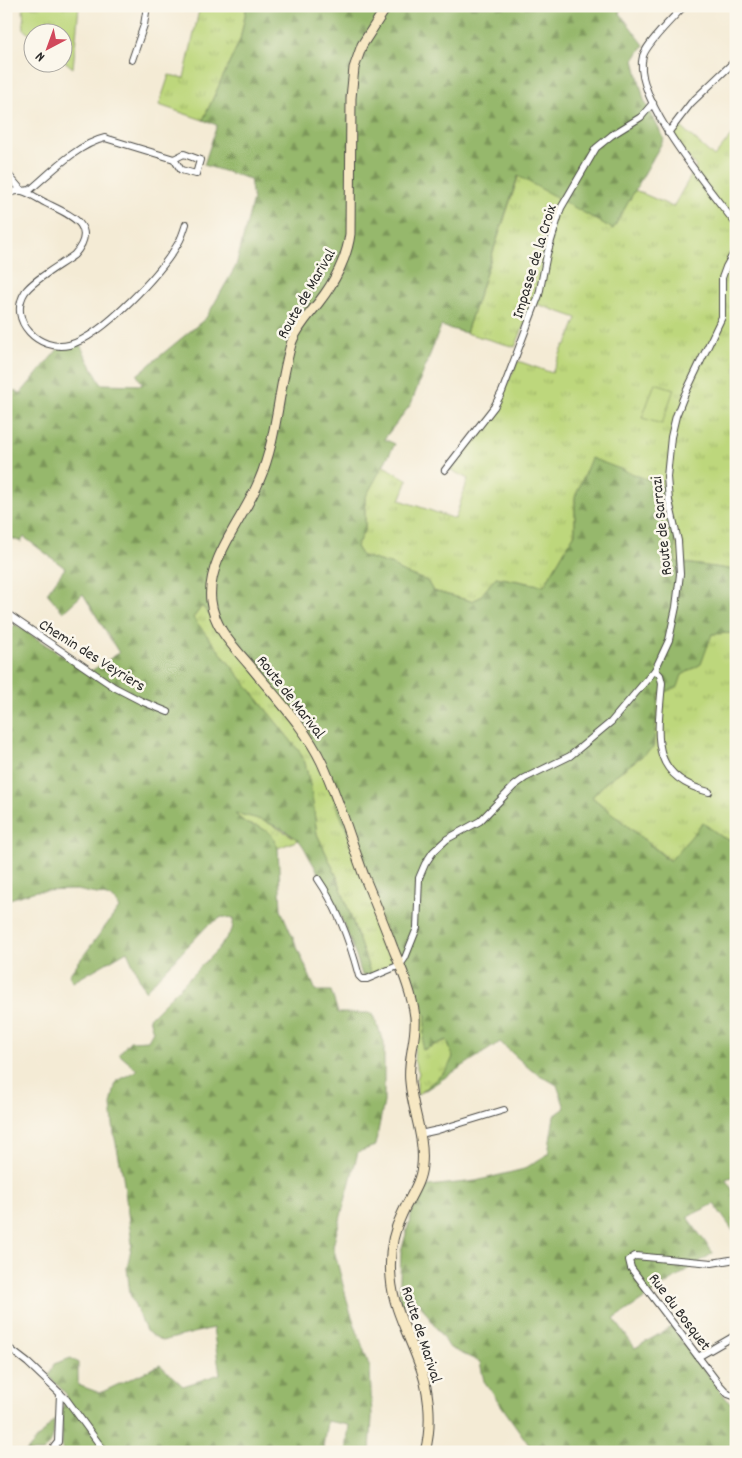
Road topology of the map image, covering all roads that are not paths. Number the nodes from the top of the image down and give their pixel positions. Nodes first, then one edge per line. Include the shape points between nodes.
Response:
1 (147, 6) edge
2 (387, 6) edge
3 (684, 6) edge
4 (132, 60) dead end
5 (736, 60) edge
6 (653, 103) junction
7 (668, 133) junction
8 (174, 159) dead end
9 (6, 172) edge
10 (22, 190) junction
11 (6, 194) edge
12 (186, 224) dead end
13 (736, 224) edge
14 (736, 250) edge
15 (445, 470) dead end
16 (6, 613) edge
17 (655, 670) junction
18 (168, 712) dead end
19 (709, 792) dead end
20 (318, 879) dead end
21 (400, 965) junction
22 (504, 1110) dead end
23 (420, 1134) junction
24 (736, 1259) edge
25 (736, 1336) edge
26 (6, 1346) edge
27 (698, 1357) junction
28 (60, 1393) junction
29 (736, 1397) edge
30 (50, 1452) edge
31 (105, 1452) edge
32 (425, 1452) edge

1 - 4 street via 143,30
2 - 21 main road, Route de Marival via 362,46 354,68 350,234 346,252 326,292 292,341 263,471 218,560 210,594 216,621 226,638 299,726 318,755
3 - 6 street via 643,55 641,68
5 - 7 street via 691,103
6 - 7 street
6 - 15 street, Impasse de la Croix via 641,117 596,148 561,208 539,295 502,392
7 - 13 street
8 - 10 street via 115,140 95,140 30,190
9 - 10 street
10 - 11 street
10 - 12 street via 69,215 84,230 80,249 30,286 22,299 24,326 48,345 70,345 81,340 133,300 164,264 180,241
14 - 17 street, Route de Sarrazi via 722,278 722,318 684,396 671,437 667,477 680,574 669,640
16 - 18 street, Chemin des Veyriers via 114,686
17 - 19 street via 662,683 658,732 662,759 668,769 692,787
17 - 21 street, Route de Sarrazi via 611,722 570,756 525,778 480,821 447,839 433,852 419,878 418,928
20 - 21 street via 351,947 359,976 367,979
21 - 23 main road, Route de Marival via 415,1019 409,1079
22 - 23 street
23 - 32 main road, Route de Marival via 422,1170 395,1229 390,1262 393,1295 419,1362 427,1399 429,1431
24 - 27 street, Rue du Bosquet via 712,1263 635,1256 629,1260 631,1268
25 - 27 street
26 - 28 street
27 - 29 street, Rue du Bosquet via 728,1394
28 - 30 street via 58,1442
28 - 31 street

